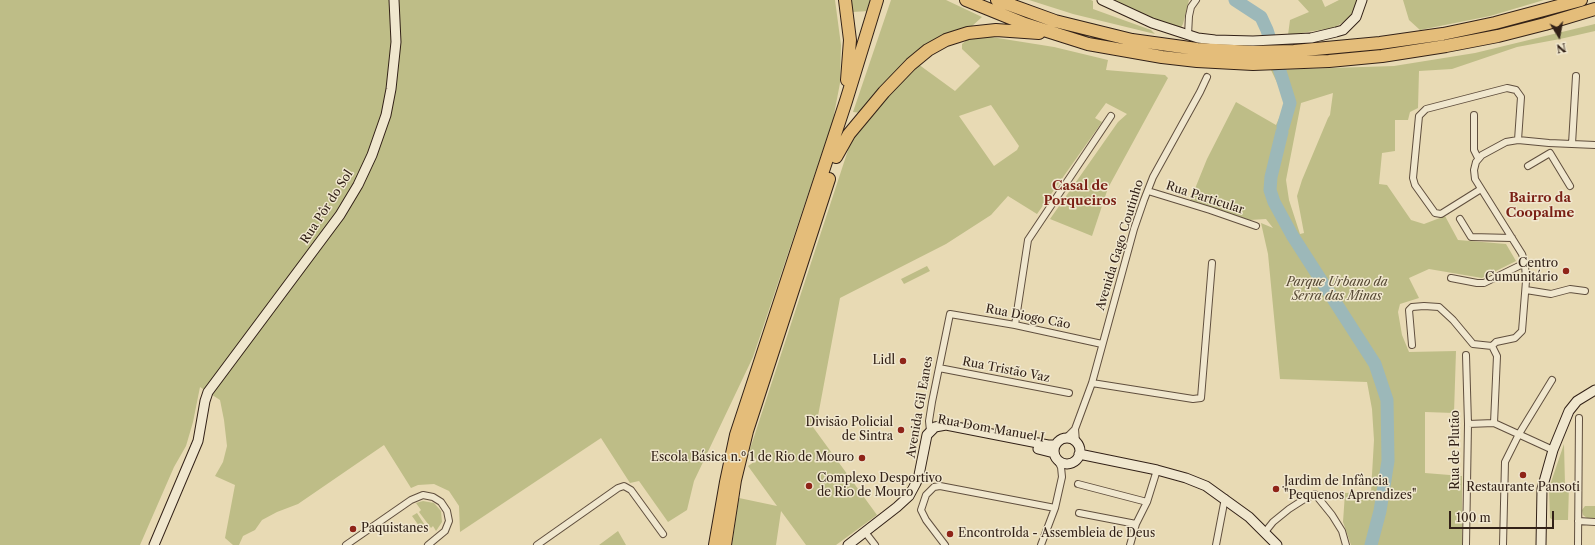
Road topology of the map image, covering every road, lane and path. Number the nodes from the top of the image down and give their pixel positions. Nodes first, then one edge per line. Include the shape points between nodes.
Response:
1 (394, 0) edge
2 (845, 0) edge
3 (877, 0) edge
4 (885, 0) edge
5 (966, 0) edge
6 (997, 0) edge
7 (1102, 0) edge
8 (1196, 0) edge
9 (1362, 0) edge
10 (1581, 0) edge
11 (1595, 9) edge
12 (1056, 34) junction
13 (1188, 35) junction
14 (1253, 52) junction
15 (1294, 57) junction
16 (1207, 76) dead end
17 (1576, 76) dead end
18 (846, 101) junction
19 (1474, 115) dead end
20 (1111, 116) dead end
21 (1518, 140) junction
22 (1549, 143) junction
23 (1572, 144) junction
24 (1595, 145) edge
25 (1550, 153) junction
26 (836, 157) junction
27 (1478, 158) junction
28 (1528, 166) dead end
29 (1570, 186) dead end
30 (1481, 189) junction
31 (1148, 191) junction
32 (1460, 219) dead end
33 (1256, 226) dead end
34 (1512, 238) junction
35 (1212, 263) dead end
36 (1525, 263) junction
37 (1451, 278) dead end
38 (1526, 290) junction
39 (1585, 291) dead end
40 (950, 314) joint
41 (1016, 325) junction
42 (1102, 344) junction
43 (1412, 345) dead end
44 (1492, 346) junction
45 (1466, 355) dead end
46 (939, 368) junction
47 (1552, 380) dead end
48 (1092, 383) junction
49 (1595, 390) edge
50 (1069, 393) dead end
51 (1579, 418) dead end
52 (1494, 423) junction
53 (1468, 424) junction
54 (1075, 429) junction
55 (930, 431) junction
56 (1519, 434) junction
57 (1066, 438) junction
58 (1076, 442) junction
59 (1553, 450) junction
60 (1056, 453) junction
61 (1079, 454) junction
62 (1157, 470) junction
63 (1078, 484) dead end
64 (1225, 498) junction
65 (1147, 502) junction
66 (1055, 508) junction
67 (1079, 512) dead end
68 (1578, 521) junction
69 (1595, 522) edge
70 (1136, 524) junction
71 (865, 532) junction
72 (1265, 532) junction
73 (663, 534) dead end
74 (154, 545) edge
75 (346, 545) edge
76 (428, 545) edge
77 (537, 545) edge
78 (715, 545) edge
79 (725, 545) edge
80 (848, 545) edge
81 (875, 545) edge
82 (945, 545) edge
83 (1041, 545) edge
84 (1130, 545) edge
85 (1216, 545) edge
86 (1277, 545) edge
87 (1346, 545) edge
88 (1466, 545) edge
89 (1503, 545) edge
90 (1541, 545) edge
91 (1578, 545) edge

1 - 74 street, Rua Pôr do Sol via 396,42 391,89 378,139 366,170 340,215 211,386 205,398 198,441
2 - 18 highway via 850,40
3 - 18 highway
4 - 26 highway
5 - 12 highway
6 - 14 highway via 1055,21 1132,40 1197,49
7 - 13 street via 1152,23
8 - 13 street via 1191,7
9 - 14 street via 1356,17 1336,32 1311,38 1282,40
10 - 15 highway via 1502,22 1443,34
11 - 15 highway via 1538,26 1446,46 1382,56
12 - 14 highway via 1088,44 1197,61
12 - 26 highway via 982,31 956,36 933,47 921,54 884,92 849,134
13 - 14 street
14 - 15 highway
16 - 31 street, Avenida Gago Coutinho
17 - 23 street
18 - 78 highway via 736,435
19 - 27 street via 1474,150
20 - 41 street via 1028,240
21 - 22 street
21 - 27 street via 1506,142
21 - 30 street via 1521,97 1516,90 1508,88 1426,109 1419,116 1413,178 1415,185 1435,213 1441,214
22 - 23 street
22 - 25 street
23 - 24 street
25 - 28 street
25 - 29 street
26 - 79 highway via 747,431
27 - 30 street via 1474,170 1475,179
30 - 34 street
31 - 33 street, Rua Particular
31 - 42 street, Avenida Gago Coutinho via 1134,229
32 - 34 street via 1471,237
34 - 36 street
35 - 48 street via 1201,398 1193,399
36 - 37 street via 1484,283
36 - 38 street
38 - 39 street via 1551,294 1570,289
38 - 44 street via 1522,331 1515,338 1496,342
40 - 41 street, Rua Diogo Cão
40 - 46 street, Avenida Gil Eanes
41 - 42 street, Rua Diogo Cão
42 - 48 street, Avenida Gago Coutinho
43 - 44 street via 1409,310 1424,306 1439,307 1473,344
44 - 52 street via 1497,356
45 - 53 street, Rua de Plutão
46 - 50 street, Rua Tristão Vaz
46 - 55 street, Avenida Gil Eanes via 929,421
47 - 56 street
48 - 54 street, Avenida Gago Coutinho
49 - 59 street via 1577,401 1569,411
51 - 68 street
52 - 53 street
52 - 56 street
53 - 88 street, Rua de Plutão
54 - 57 street, Avenida Gago Coutinho
54 - 58 street, Avenida Gago Coutinho
55 - 60 street, Rua Dom Manuel I via 939,430
55 - 71 street, Avenida Gil Eanes via 913,490 898,507
56 - 59 street
56 - 89 street via 1505,462
57 - 58 street
57 - 60 street via 1061,439
58 - 61 street
59 - 90 street via 1542,489
60 - 61 street via 1064,464 1076,461
60 - 66 street via 1062,477
61 - 62 street
62 - 64 street via 1206,486
62 - 65 street
63 - 65 street
64 - 72 street
64 - 85 street
65 - 70 street
66 - 82 street via 940,486 934,487 926,495 921,510
66 - 83 street
67 - 70 street
68 - 69 street
68 - 91 street
70 - 84 street
71 - 80 street, Avenida Gil Eanes
71 - 81 street
72 - 86 street
72 - 87 street via 1289,509 1315,494 1342,531
73 - 77 street via 631,490 624,486
75 - 76 street via 411,500 423,495 433,496 441,502 447,510 449,521 445,531

